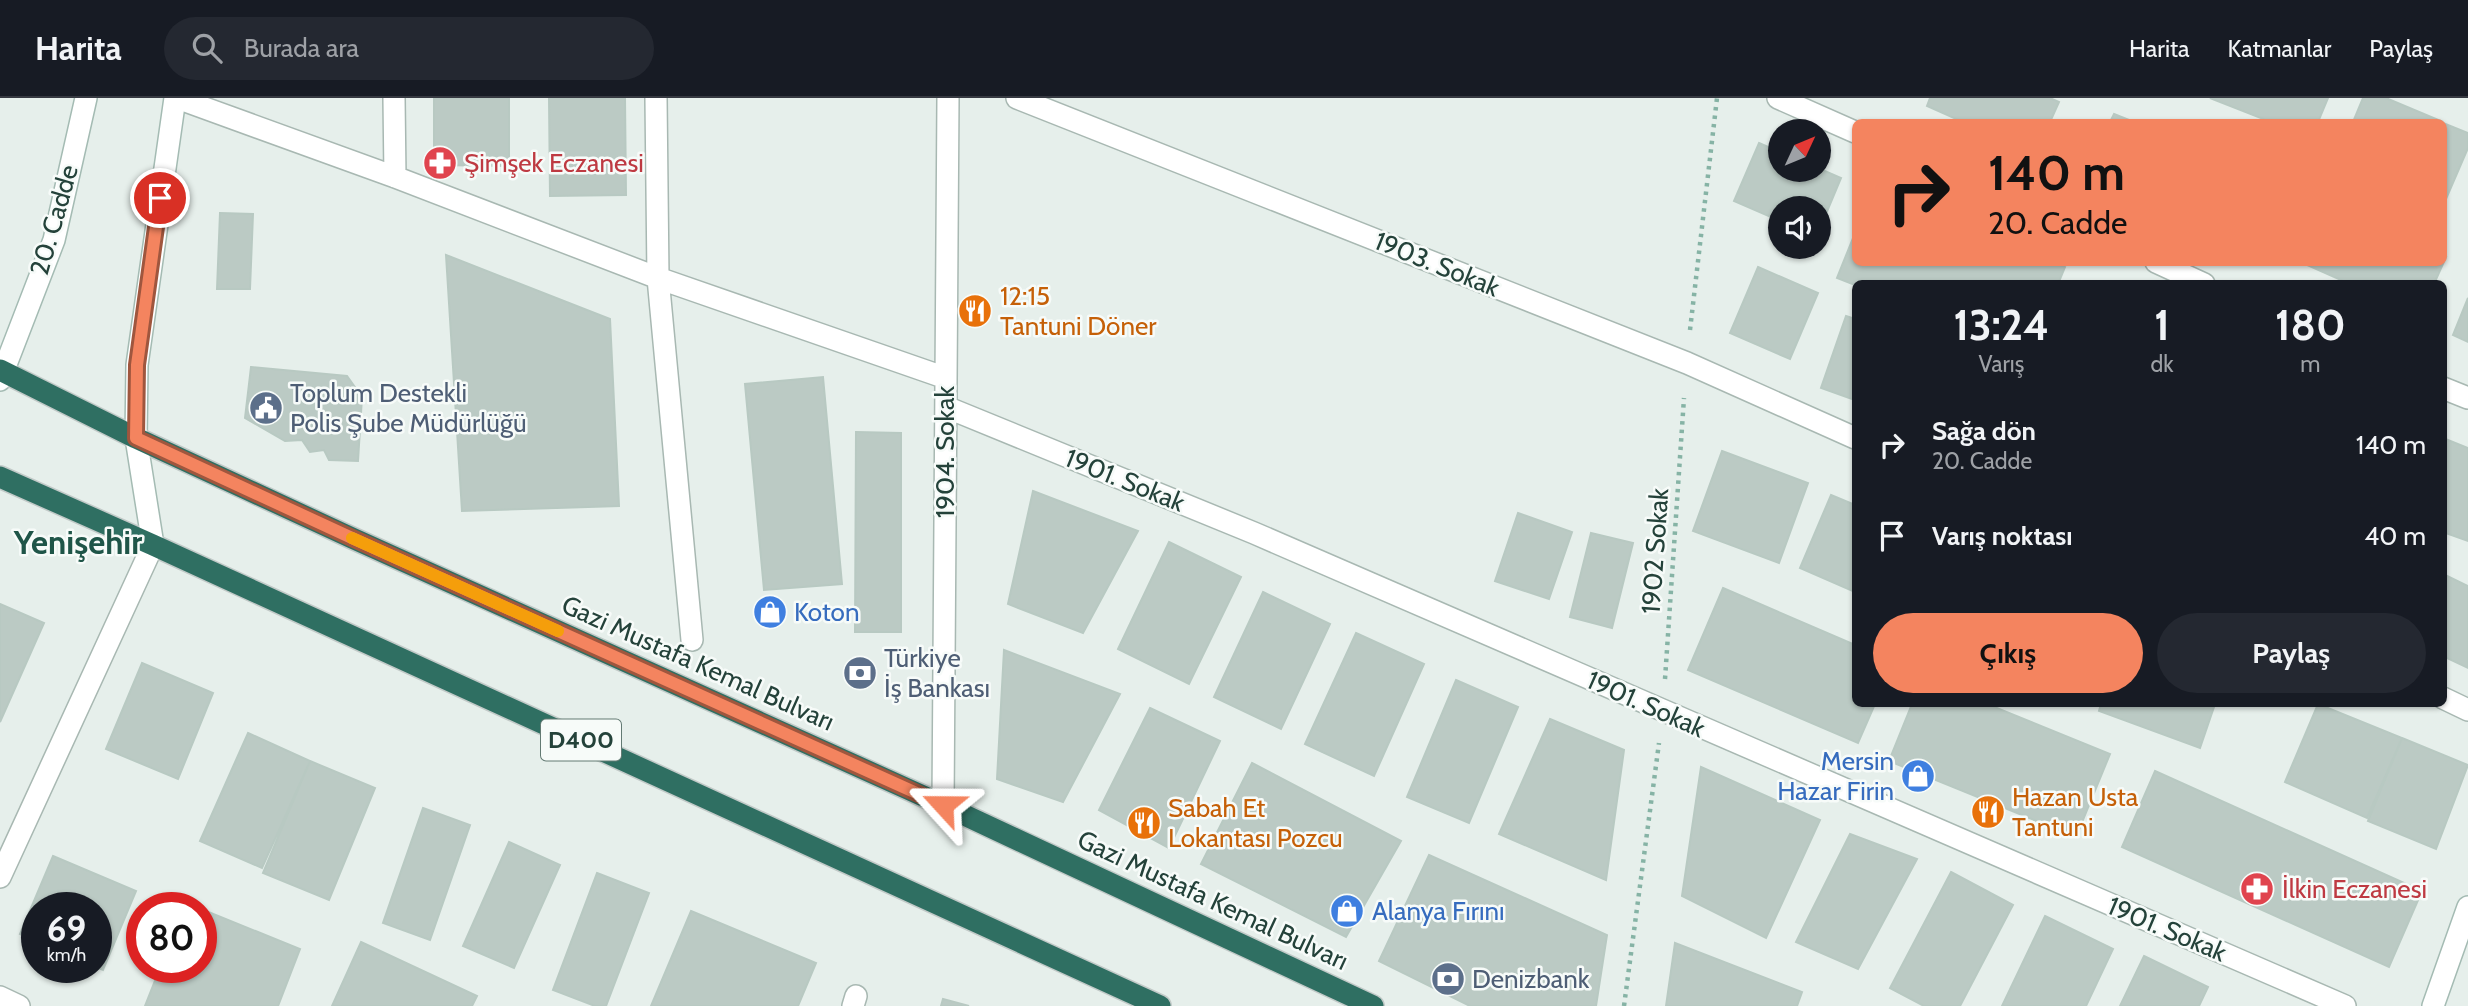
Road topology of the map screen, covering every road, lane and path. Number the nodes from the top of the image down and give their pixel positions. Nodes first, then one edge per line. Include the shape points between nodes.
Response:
1 (86, 98) edge
2 (176, 98) edge
3 (394, 98) edge
4 (656, 98) edge
5 (948, 98) edge
6 (1017, 98) edge
7 (1717, 98) edge
8 (1778, 98) edge
9 (1852, 131) edge
10 (395, 177) junction
11 (2165, 266) edge
12 (658, 278) junction
13 (2195, 280) edge
14 (1687, 363) junction
15 (1, 374) edge
16 (946, 378) junction
17 (2447, 390) edge
18 (2468, 398) edge
19 (946, 407) junction
20 (1852, 437) edge
21 (136, 438) junction
22 (0, 477) edge
23 (153, 545) junction
24 (692, 640) dead end
25 (2447, 700) edge
26 (2468, 709) edge
27 (1663, 712) junction
28 (943, 805) junction
29 (0, 877) edge
30 (2468, 907) edge
31 (0, 997) edge
32 (19, 1006) edge
33 (1160, 1006) edge
34 (1373, 1006) edge
35 (1624, 1006) edge
36 (2345, 1006) edge
37 (2433, 1006) edge

1 - 15 street, 20. Cadde via 54,240
2 - 10 street
2 - 21 street via 137,365
3 - 10 street
4 - 12 street
5 - 16 street, 1904. Sokak
6 - 14 street, 1903. Sokak
7 - 14 path, 1902 Sokak
8 - 9 street
10 - 12 street
11 - 13 street
12 - 16 street
12 - 24 street
14 - 20 street, 1903. Sokak
14 - 27 path, 1902 Sokak
15 - 21 highway, Gazi Mustafa Kemal Bulvarı
16 - 19 street, 1904. Sokak
17 - 18 street
19 - 27 street, 1901. Sokak via 1254,533
19 - 28 street, 1904. Sokak
21 - 23 street
21 - 28 highway, Gazi Mustafa Kemal Bulvarı
22 - 23 highway, D400
23 - 29 street
23 - 33 highway, D400
25 - 26 street
27 - 35 path, 1902 Sokak
27 - 36 street, 1901. Sokak
28 - 34 highway, Gazi Mustafa Kemal Bulvarı
30 - 37 street
31 - 32 street

